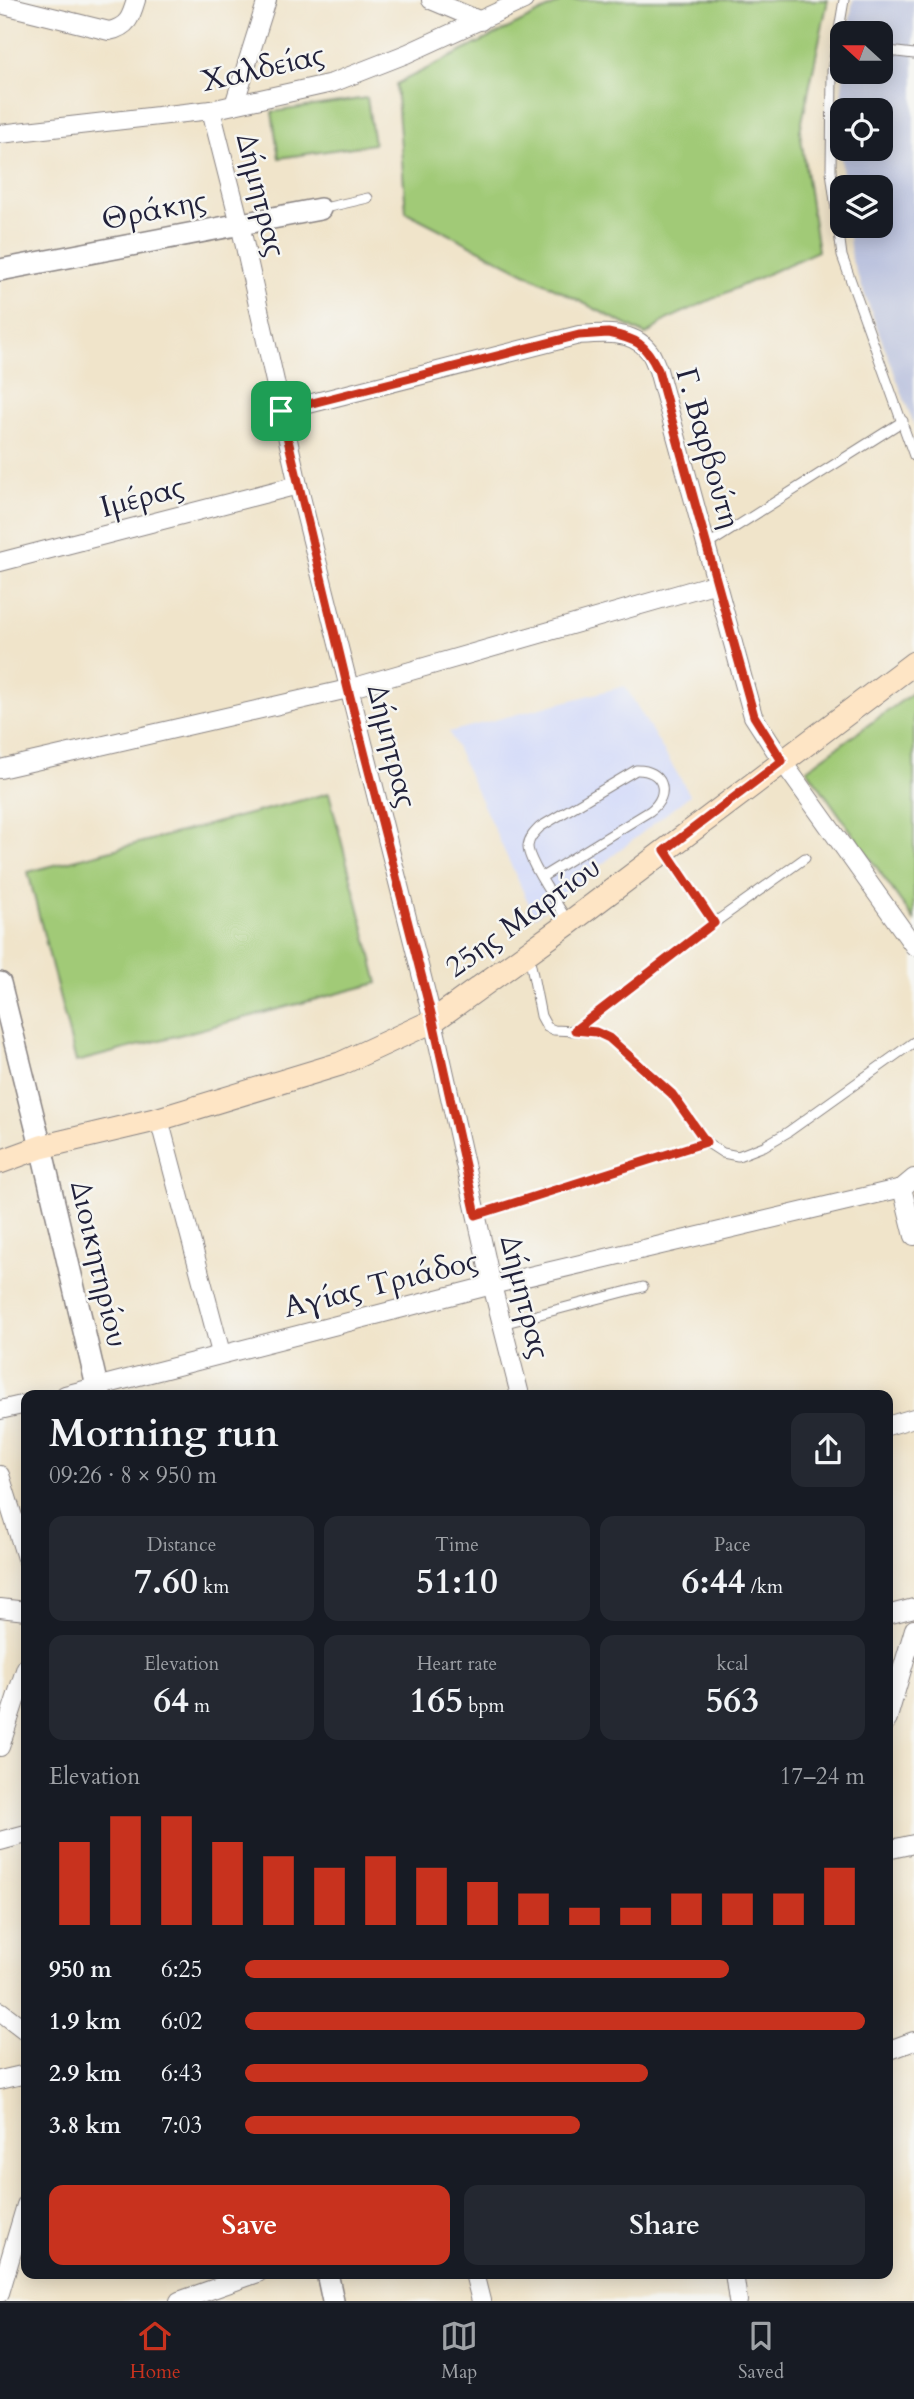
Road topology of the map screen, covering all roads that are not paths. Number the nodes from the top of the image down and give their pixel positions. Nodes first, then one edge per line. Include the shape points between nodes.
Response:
1 (136, 0) edge
2 (267, 0) edge
3 (431, 0) edge
4 (524, 0) edge
5 (844, 0) edge
6 (0, 4) edge
7 (481, 21) junction
8 (842, 21) edge
9 (893, 52) edge
10 (914, 54) edge
11 (832, 84) edge
12 (234, 105) junction
13 (211, 110) junction
14 (0, 134) edge
15 (368, 198) dead end
16 (320, 209) joint
17 (240, 224) junction
18 (0, 270) edge
19 (281, 411) junction
20 (903, 421) junction
21 (914, 456) edge
22 (298, 485) junction
23 (707, 545) junction
24 (0, 562) edge
25 (716, 583) junction
26 (914, 663) edge
27 (348, 689) junction
28 (782, 761) junction
29 (0, 769) edge
30 (665, 850) junction
31 (805, 858) dead end
32 (542, 877) junction
33 (569, 923) junction
34 (714, 923) junction
35 (914, 946) edge
36 (528, 953) junction
37 (0, 983) edge
38 (433, 1021) junction
39 (575, 1030) junction
40 (914, 1042) edge
41 (159, 1119) junction
42 (706, 1142) junction
43 (41, 1147) junction
44 (0, 1162) edge
45 (908, 1183) edge
46 (476, 1215) junction
47 (914, 1236) edge
48 (492, 1285) junction
49 (643, 1287) dead end
50 (502, 1324) junction
51 (221, 1353) junction
52 (98, 1390) edge
53 (101, 1390) edge
54 (519, 1390) edge
55 (21, 1405) edge
56 (0, 1410) edge
57 (914, 1418) edge
58 (893, 1424) edge
59 (0, 1475) edge
60 (21, 1542) edge
61 (0, 1608) edge
62 (914, 1608) edge
63 (21, 1610) edge
64 (893, 1613) edge
65 (914, 1629) edge
66 (21, 1682) edge
67 (893, 1701) edge
68 (0, 1747) edge
69 (21, 1835) edge
70 (0, 1841) edge
71 (914, 1844) edge
72 (893, 1849) edge
73 (0, 2011) edge
74 (21, 2027) edge
75 (914, 2041) edge
76 (893, 2049) edge
77 (21, 2075) edge
78 (0, 2080) edge
79 (21, 2221) edge
80 (241, 2279) edge
81 (328, 2279) edge
82 (476, 2279) edge
83 (735, 2279) edge
84 (0, 2293) edge
85 (179, 2301) edge
86 (333, 2301) edge
87 (481, 2301) edge
88 (738, 2301) edge

1 - 6 street via 130,20 120,29 109,30
2 - 12 street
3 - 7 street
4 - 7 street, Χαλδείας
5 - 8 lane
7 - 12 street, Χαλδείας via 332,83
9 - 10 lane
11 - 20 lane via 831,171 842,256
12 - 13 street, Χαλδείας
13 - 14 street, Χαλδείας
13 - 17 street, Δήμητρας
15 - 16 lane
16 - 17 street, Θράκης
17 - 18 street, Θράκης
17 - 19 street, Δήμητρας
19 - 22 street, Δήμητρας
19 - 23 street, Γ. Βαρβούτη via 579,335 608,333 632,338 649,350 658,370
20 - 21 lane
20 - 23 lane
22 - 24 street, Ιμέρας
22 - 27 street, Δήμητρας
23 - 25 street, Γ. Βαρβούτη
25 - 27 street
25 - 28 street, Γ. Βαρβούτη via 754,716
26 - 28 main road, 25ης Μαρτίου
27 - 29 street
27 - 38 street, Δήμητρας
28 - 30 main road, 25ης Μαρτίου
28 - 35 street, Γ. Βαρβούτη
30 - 33 main road, 25ης Μαρτίου
30 - 34 lane
31 - 34 lane
32 - 32 lane via 528,847 540,827 636,770 648,772 662,783 662,797 656,806
32 - 33 lane
33 - 36 main road, 25ης Μαρτίου
34 - 39 lane
36 - 38 main road, 25ης Μαρτίου
36 - 39 lane via 543,1023 554,1030
37 - 43 street, Διοικητηρίου
38 - 41 main road, 25ης Μαρτίου via 340,1064
38 - 46 street, Δήμητρας
39 - 42 lane via 609,1038 672,1094
40 - 42 lane via 764,1146 732,1156
41 - 43 main road, 25ης Μαρτίου
41 - 51 street
42 - 46 lane
43 - 44 main road, 25ης Μαρτίου
43 - 52 street, Διοικητηρίου
45 - 47 street
45 - 48 street, Αγίας Τριάδος
46 - 48 street, Δήμητρας
48 - 50 street, Δήμητρας
48 - 51 street, Αγίας Τριάδος
49 - 50 lane
50 - 54 street, Δήμητρας
51 - 53 street, Αγίας Τριάδος
55 - 56 street
57 - 58 street
59 - 60 street
61 - 63 street
62 - 64 street
65 - 67 street
66 - 68 street
69 - 70 street
71 - 72 street
73 - 74 street
75 - 76 street
77 - 78 street
79 - 84 street
80 - 85 street
81 - 86 street
82 - 87 street
83 - 88 street

